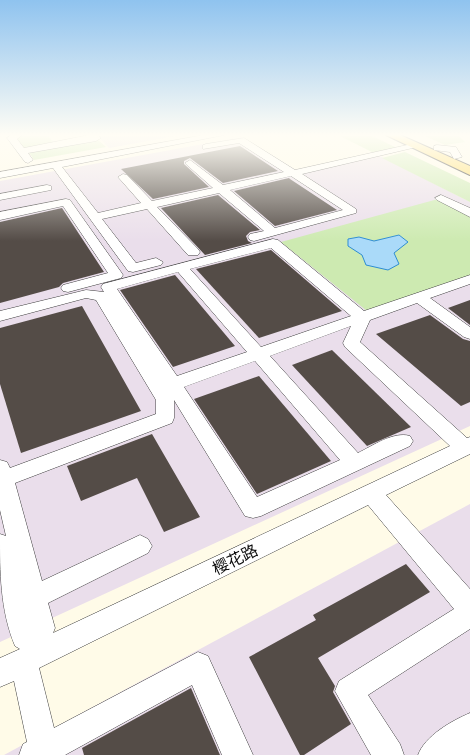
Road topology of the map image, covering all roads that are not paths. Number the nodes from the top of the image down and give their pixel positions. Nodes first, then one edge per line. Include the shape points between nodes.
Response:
1 (27, 170) edge
2 (60, 170) edge
3 (199, 170) edge
4 (289, 170) edge
5 (306, 170) edge
6 (293, 173) junction
7 (0, 175) edge
8 (123, 177) dead end
9 (47, 188) dead end
10 (221, 189) junction
11 (0, 197) edge
12 (441, 198) dead end
13 (150, 205) junction
14 (470, 214) edge
15 (0, 216) edge
16 (95, 217) junction
17 (273, 232) junction
18 (193, 252) junction
19 (181, 267) junction
20 (469, 281) edge
21 (419, 298) junction
22 (0, 306) edge
23 (0, 316) edge
24 (363, 318) junction
25 (470, 334) edge
26 (259, 354) junction
27 (173, 384) junction
28 (403, 441) dead end
29 (468, 447) edge
30 (356, 463) junction
31 (1, 474) edge
32 (371, 493) junction
33 (0, 544) edge
34 (140, 546) dead end
35 (16, 596) edge
36 (470, 608) edge
37 (470, 614) edge
38 (24, 658) edge
39 (467, 737) edge
40 (41, 753) edge
41 (238, 755) edge
42 (389, 755) edge
43 (434, 755) edge

1 - 7 street
2 - 16 street
3 - 10 street
4 - 6 street
5 - 6 street
6 - 10 street
6 - 17 street via 352,211
8 - 13 street
9 - 11 street
10 - 13 street
10 - 17 street
12 - 14 street
13 - 16 street
13 - 18 street
15 - 22 street via 66,202 116,275
16 - 18 street via 133,268
17 - 18 street
19 - 24 street via 273,243
19 - 26 street
19 - 27 street via 108,287
20 - 21 street
21 - 24 street
21 - 25 street
23 - 31 street via 86,294 101,296 165,400 165,418
24 - 26 street
24 - 29 street via 351,343
26 - 27 street
26 - 30 street
27 - 30 street via 253,509
28 - 30 street
29 - 32 street, 樱花路
31 - 35 street
32 - 36 street
32 - 38 street, 樱花路
33 - 35 street
34 - 35 street
35 - 38 street via 24,637
37 - 42 street via 349,691
38 - 40 street
39 - 43 street
40 - 41 street via 198,666

